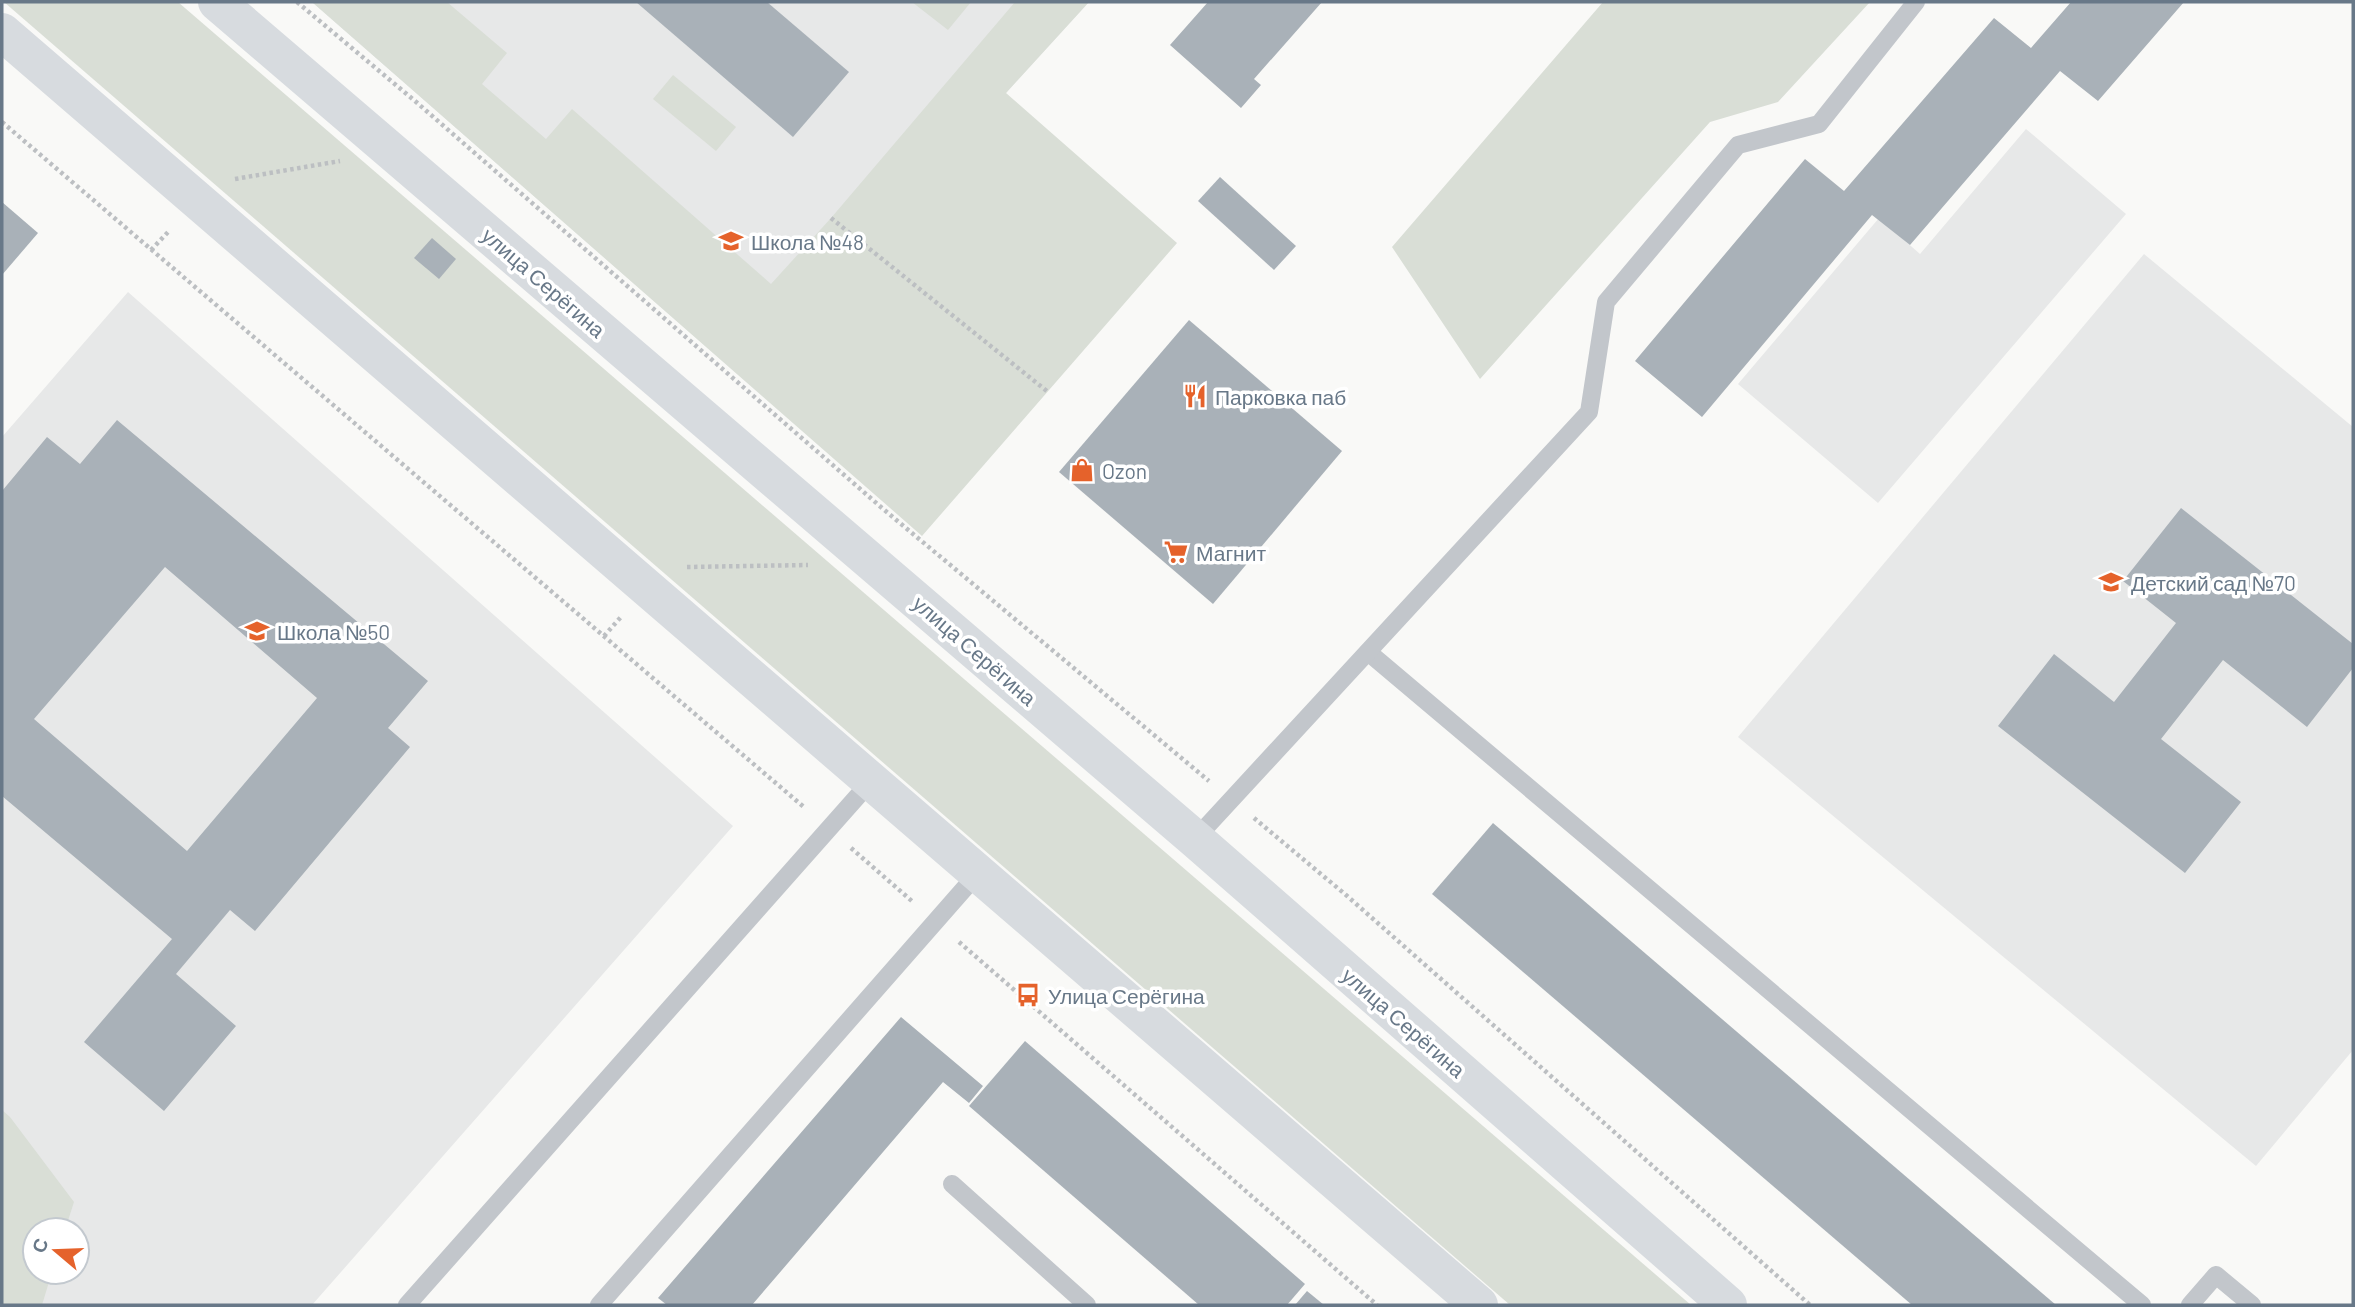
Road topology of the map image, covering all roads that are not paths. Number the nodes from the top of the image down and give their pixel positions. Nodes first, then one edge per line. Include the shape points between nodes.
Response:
1 (217, 2) edge
2 (1916, 2) edge
3 (2, 32) edge
4 (1368, 652) junction
5 (872, 780) junction
6 (1195, 839) junction
7 (978, 873) junction
8 (952, 1184) dead end
9 (407, 1305) edge
10 (599, 1305) edge
11 (1087, 1305) edge
12 (1479, 1305) edge
13 (1728, 1305) edge
14 (2142, 1305) edge
15 (2190, 1305) edge
16 (2252, 1305) edge

1 - 6 main road, улица Серёгина
2 - 4 lane via 1819,124 1738,145 1641,260 1606,302 1589,412
3 - 5 main road
4 - 6 lane
4 - 14 lane
5 - 7 main road
5 - 9 lane
6 - 13 main road, улица Серёгина
7 - 10 lane
7 - 12 main road
8 - 11 lane
15 - 16 lane via 2216,1275

